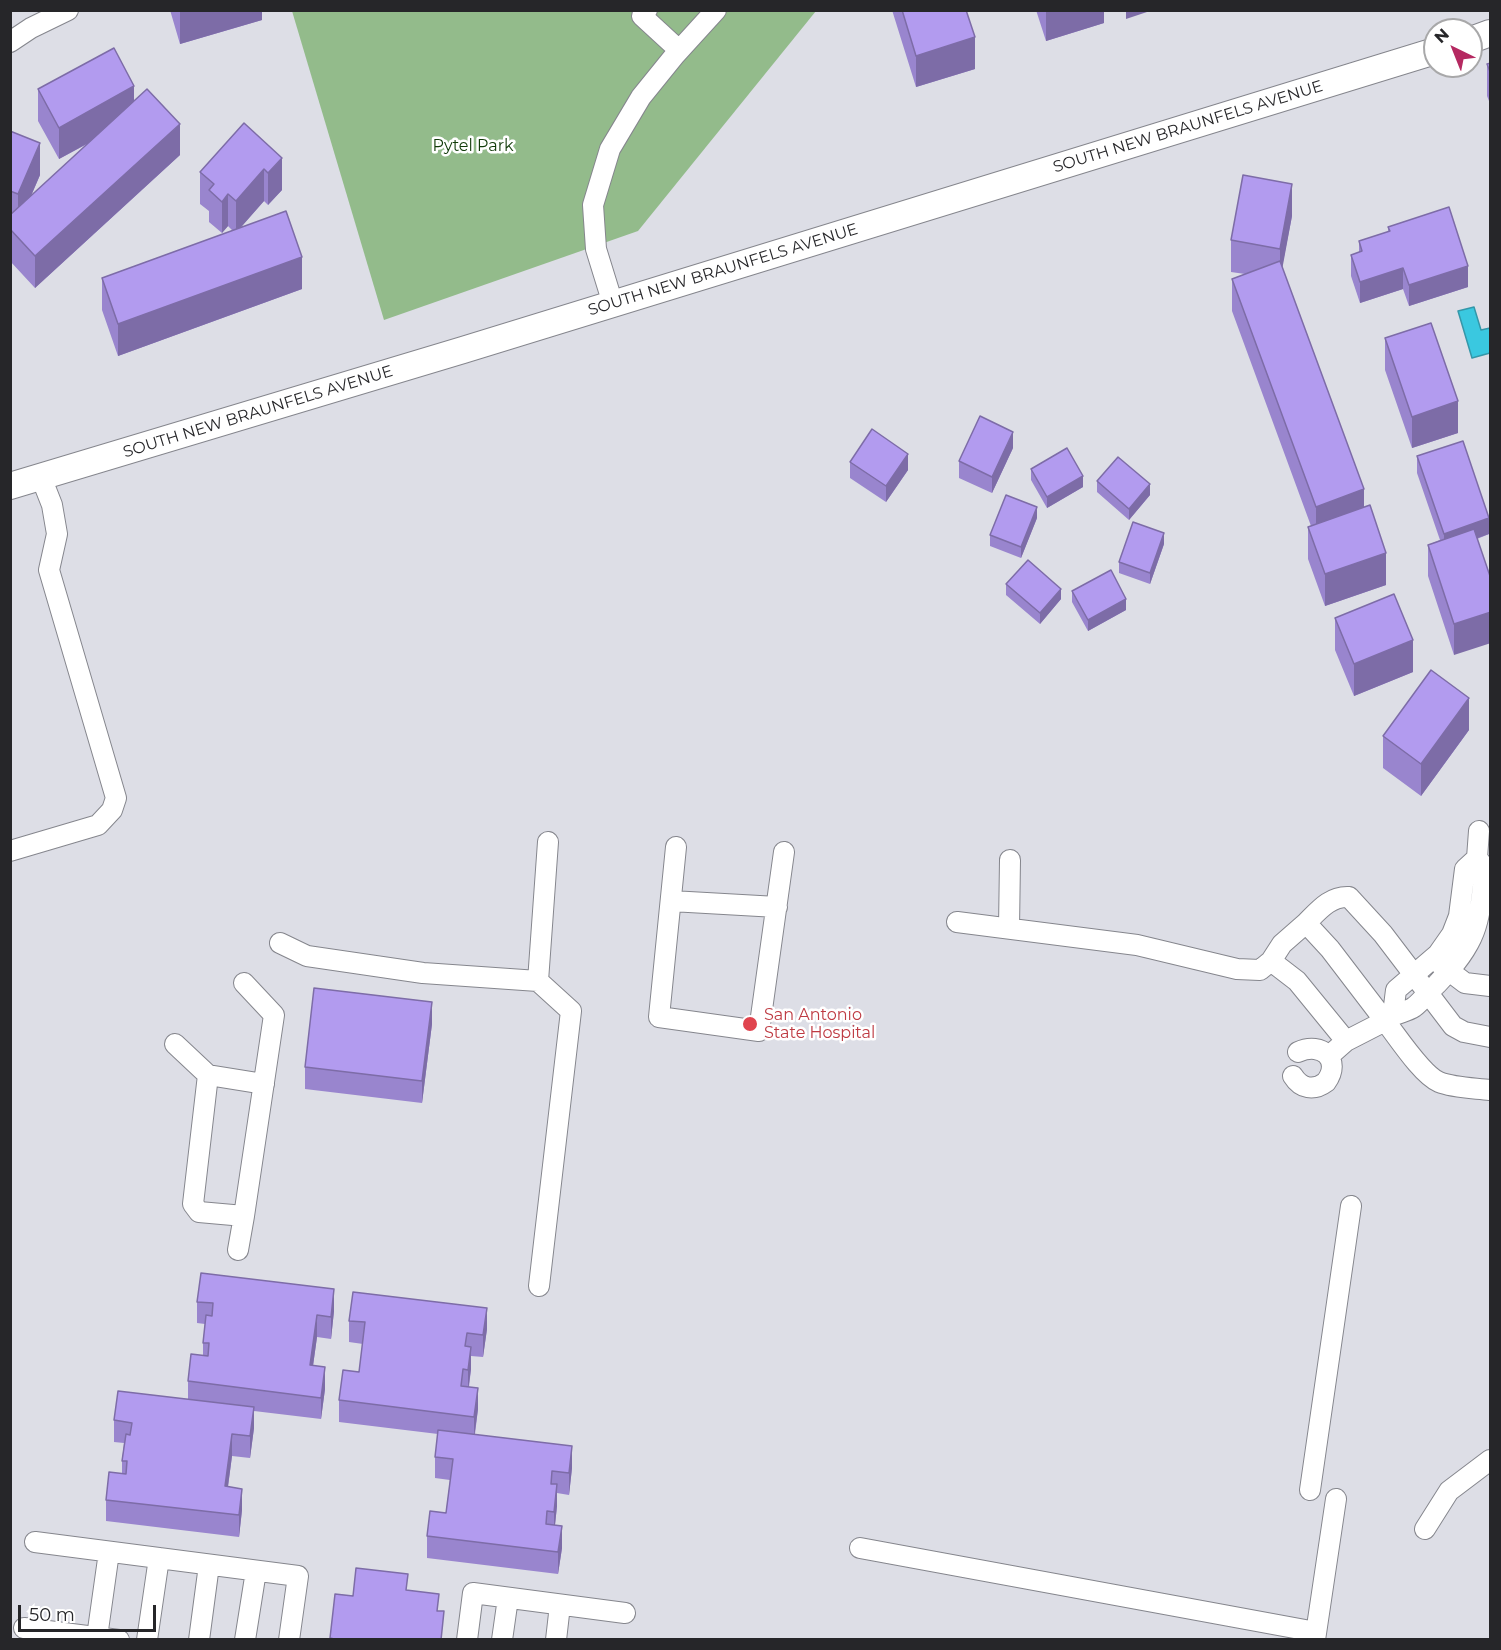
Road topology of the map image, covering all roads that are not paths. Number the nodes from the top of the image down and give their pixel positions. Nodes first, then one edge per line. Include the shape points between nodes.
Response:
1 (68, 10) edge
2 (647, 10) edge
3 (716, 10) edge
4 (10, 42) edge
5 (679, 50) junction
6 (1423, 55) edge
7 (613, 304) junction
8 (41, 477) junction
9 (10, 486) edge
10 (1479, 831) dead end
11 (548, 842) dead end
12 (676, 847) dead end
13 (10, 851) edge
14 (784, 852) dead end
15 (1477, 858) junction
16 (1010, 860) dead end
17 (670, 901) junction
18 (777, 908) junction
19 (957, 922) dead end
20 (1456, 922) junction
21 (1306, 923) junction
22 (1009, 928) junction
23 (1484, 928) edge
24 (280, 943) dead end
25 (1434, 958) junction
26 (1271, 960) junction
27 (1448, 972) junction
28 (1415, 974) junction
29 (538, 981) junction
30 (244, 983) dead end
31 (1491, 986) edge
32 (1429, 992) junction
33 (1389, 1017) junction
34 (1491, 1037) edge
35 (1346, 1041) junction
36 (175, 1044) dead end
37 (1298, 1052) dead end
38 (1329, 1056) junction
39 (207, 1075) junction
40 (1293, 1076) dead end
41 (264, 1084) junction
42 (1491, 1090) edge
43 (1351, 1206) dead end
44 (244, 1216) junction
45 (238, 1250) dead end
46 (539, 1286) dead end
47 (1491, 1460) edge
48 (1310, 1490) dead end
49 (1336, 1499) dead end
50 (1425, 1529) dead end
51 (35, 1542) dead end
52 (860, 1548) dead end
53 (109, 1552) junction
54 (159, 1558) junction
55 (210, 1565) junction
56 (256, 1571) junction
57 (508, 1598) junction
58 (560, 1605) junction
59 (625, 1613) dead end
60 (24, 1628) dead end
61 (1315, 1636) edge
62 (97, 1637) junction
63 (119, 1640) edge
64 (147, 1640) edge
65 (199, 1640) edge
66 (245, 1640) edge
67 (289, 1640) edge
68 (467, 1640) edge
69 (502, 1640) edge
70 (556, 1640) edge

1 - 4 street
2 - 5 street via 642,16
3 - 5 street
5 - 7 street via 640,97 610,149 593,205 596,249
6 - 7 main road, SOUTH NEW BRAUNFELS AVENUE
7 - 8 main road, SOUTH NEW BRAUNFELS AVENUE
8 - 9 main road, SOUTH NEW BRAUNFELS AVENUE
8 - 13 street via 52,505 57,534 49,570 116,798 112,810 98,825
10 - 15 street
11 - 29 street
12 - 17 street
14 - 18 street
15 - 20 street via 1465,869
15 - 23 street via 1485,868 1480,916
16 - 22 street
17 - 18 street
17 - 18 street via 658,1017 759,1031
19 - 22 street
20 - 23 street
20 - 25 street
21 - 26 street via 1282,944
21 - 28 street via 1338,896 1349,897
21 - 33 street
22 - 26 street via 1137,945 1237,969 1260,970
23 - 27 street
24 - 29 street via 307,957 423,973
25 - 27 street
25 - 28 street
26 - 35 street via 1297,981
27 - 31 street via 1465,983
27 - 32 street
28 - 32 street
28 - 33 street via 1396,990
29 - 46 street via 571,1011
30 - 41 street via 274,1015
32 - 33 street via 1413,1008
32 - 34 street via 1453,1026
33 - 35 street
33 - 42 street via 1428,1075 1450,1085
35 - 38 street
36 - 39 street
37 - 38 street via 1312,1047
38 - 40 street via 1332,1070 1320,1086 1307,1088
39 - 41 street
39 - 44 street via 193,1204 199,1212
41 - 44 street
43 - 48 street
44 - 45 street
47 - 50 street via 1449,1491
49 - 61 street
51 - 53 street
52 - 61 street
53 - 54 street
53 - 62 street
54 - 55 street
54 - 64 street
55 - 56 street
55 - 65 street
56 - 66 street
56 - 67 street via 298,1576
57 - 58 street
57 - 68 street via 474,1593
57 - 69 street
58 - 59 street
58 - 70 street
60 - 62 street
62 - 63 street

